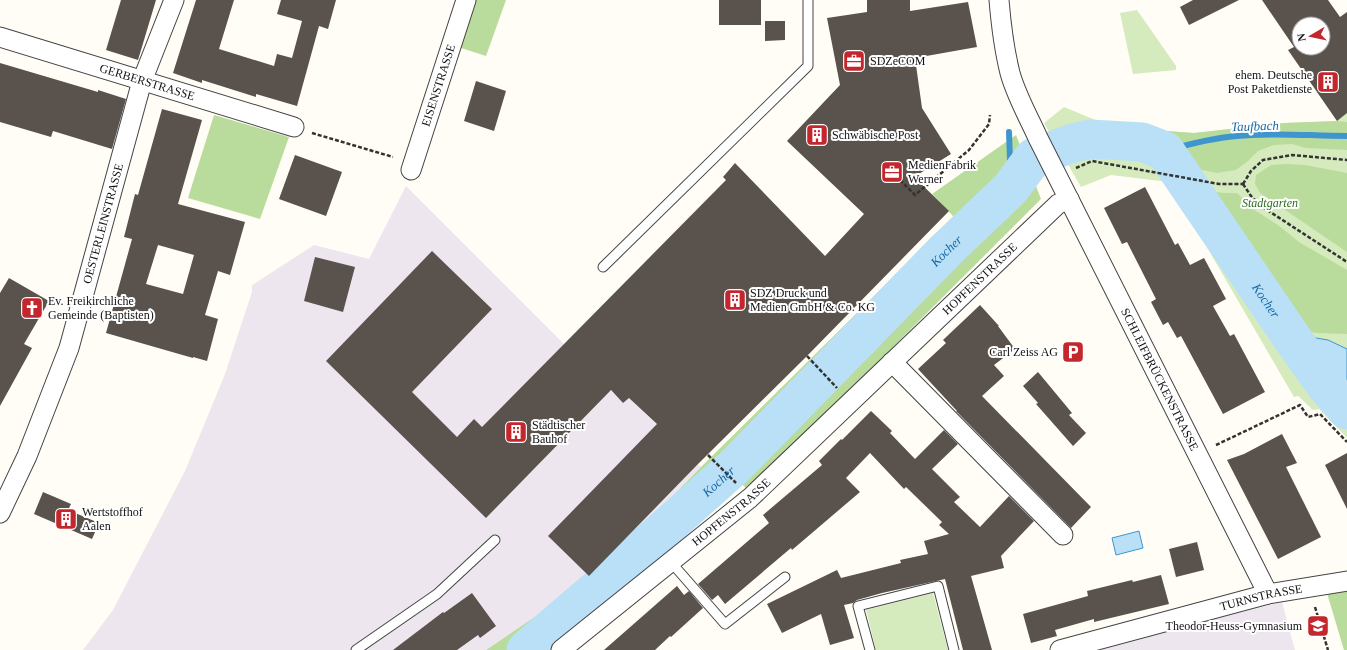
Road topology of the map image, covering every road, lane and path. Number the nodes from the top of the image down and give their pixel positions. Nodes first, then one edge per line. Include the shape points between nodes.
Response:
1 (174, 0) edge
2 (466, 0) edge
3 (808, 0) edge
4 (999, 0) edge
5 (0, 37) edge
6 (142, 81) junction
7 (990, 115) dead end
8 (294, 127) joint
9 (1347, 160) edge
10 (412, 166) joint
11 (1054, 171) junction
12 (900, 180) dead end
13 (1243, 184) junction
14 (1069, 199) junction
15 (1347, 262) edge
16 (603, 267) dead end
17 (807, 356) dead end
18 (892, 362) junction
19 (841, 392) dead end
20 (1347, 442) edge
21 (1198, 454) junction
22 (708, 455) dead end
23 (737, 484) dead end
24 (0, 513) edge
25 (1063, 535) dead end
26 (495, 540) dead end
27 (670, 561) junction
28 (785, 577) dead end
29 (1347, 581) edge
30 (1309, 587) junction
31 (1268, 594) junction
32 (356, 650) edge
33 (561, 650) edge
34 (870, 650) edge
35 (954, 650) edge
36 (1060, 650) edge
37 (1328, 650) edge

1 - 6 street, OESTERLEINSTRASSE
2 - 10 street, EISENSTRASSE
3 - 16 lane via 808,66
4 - 11 street, SCHLEIFBRÜCKENSTRASSE via 1002,36 1010,74
5 - 6 street, GERBERSTRASSE
6 - 8 street, GERBERSTRASSE
6 - 24 street, OESTERLEINSTRASSE via 69,348 27,456
7 - 12 path via 989,124 969,150 915,195
8 - 10 path
9 - 13 path via 1292,155 1263,160 1251,171
11 - 13 path via 1092,161 1219,184
11 - 14 street, SCHLEIFBRÜCKENSTRASSE
13 - 15 path via 1261,206
14 - 18 street, HOPFENSTRASSE via 1058,204
14 - 21 street, SCHLEIFBRÜCKENSTRASSE
17 - 19 path
18 - 25 street
18 - 27 street, HOPFENSTRASSE via 750,498
20 - 21 path via 1320,414 1308,417 1300,405
21 - 31 street, SCHLEIFBRÜCKENSTRASSE
22 - 23 path
26 - 32 lane via 436,594
27 - 28 lane via 725,624
27 - 33 street, HOPFENSTRASSE
29 - 30 street, TURNSTRASSE
30 - 31 street, TURNSTRASSE
30 - 37 path
31 - 36 street, TURNSTRASSE
34 - 35 lane via 858,606 938,586

